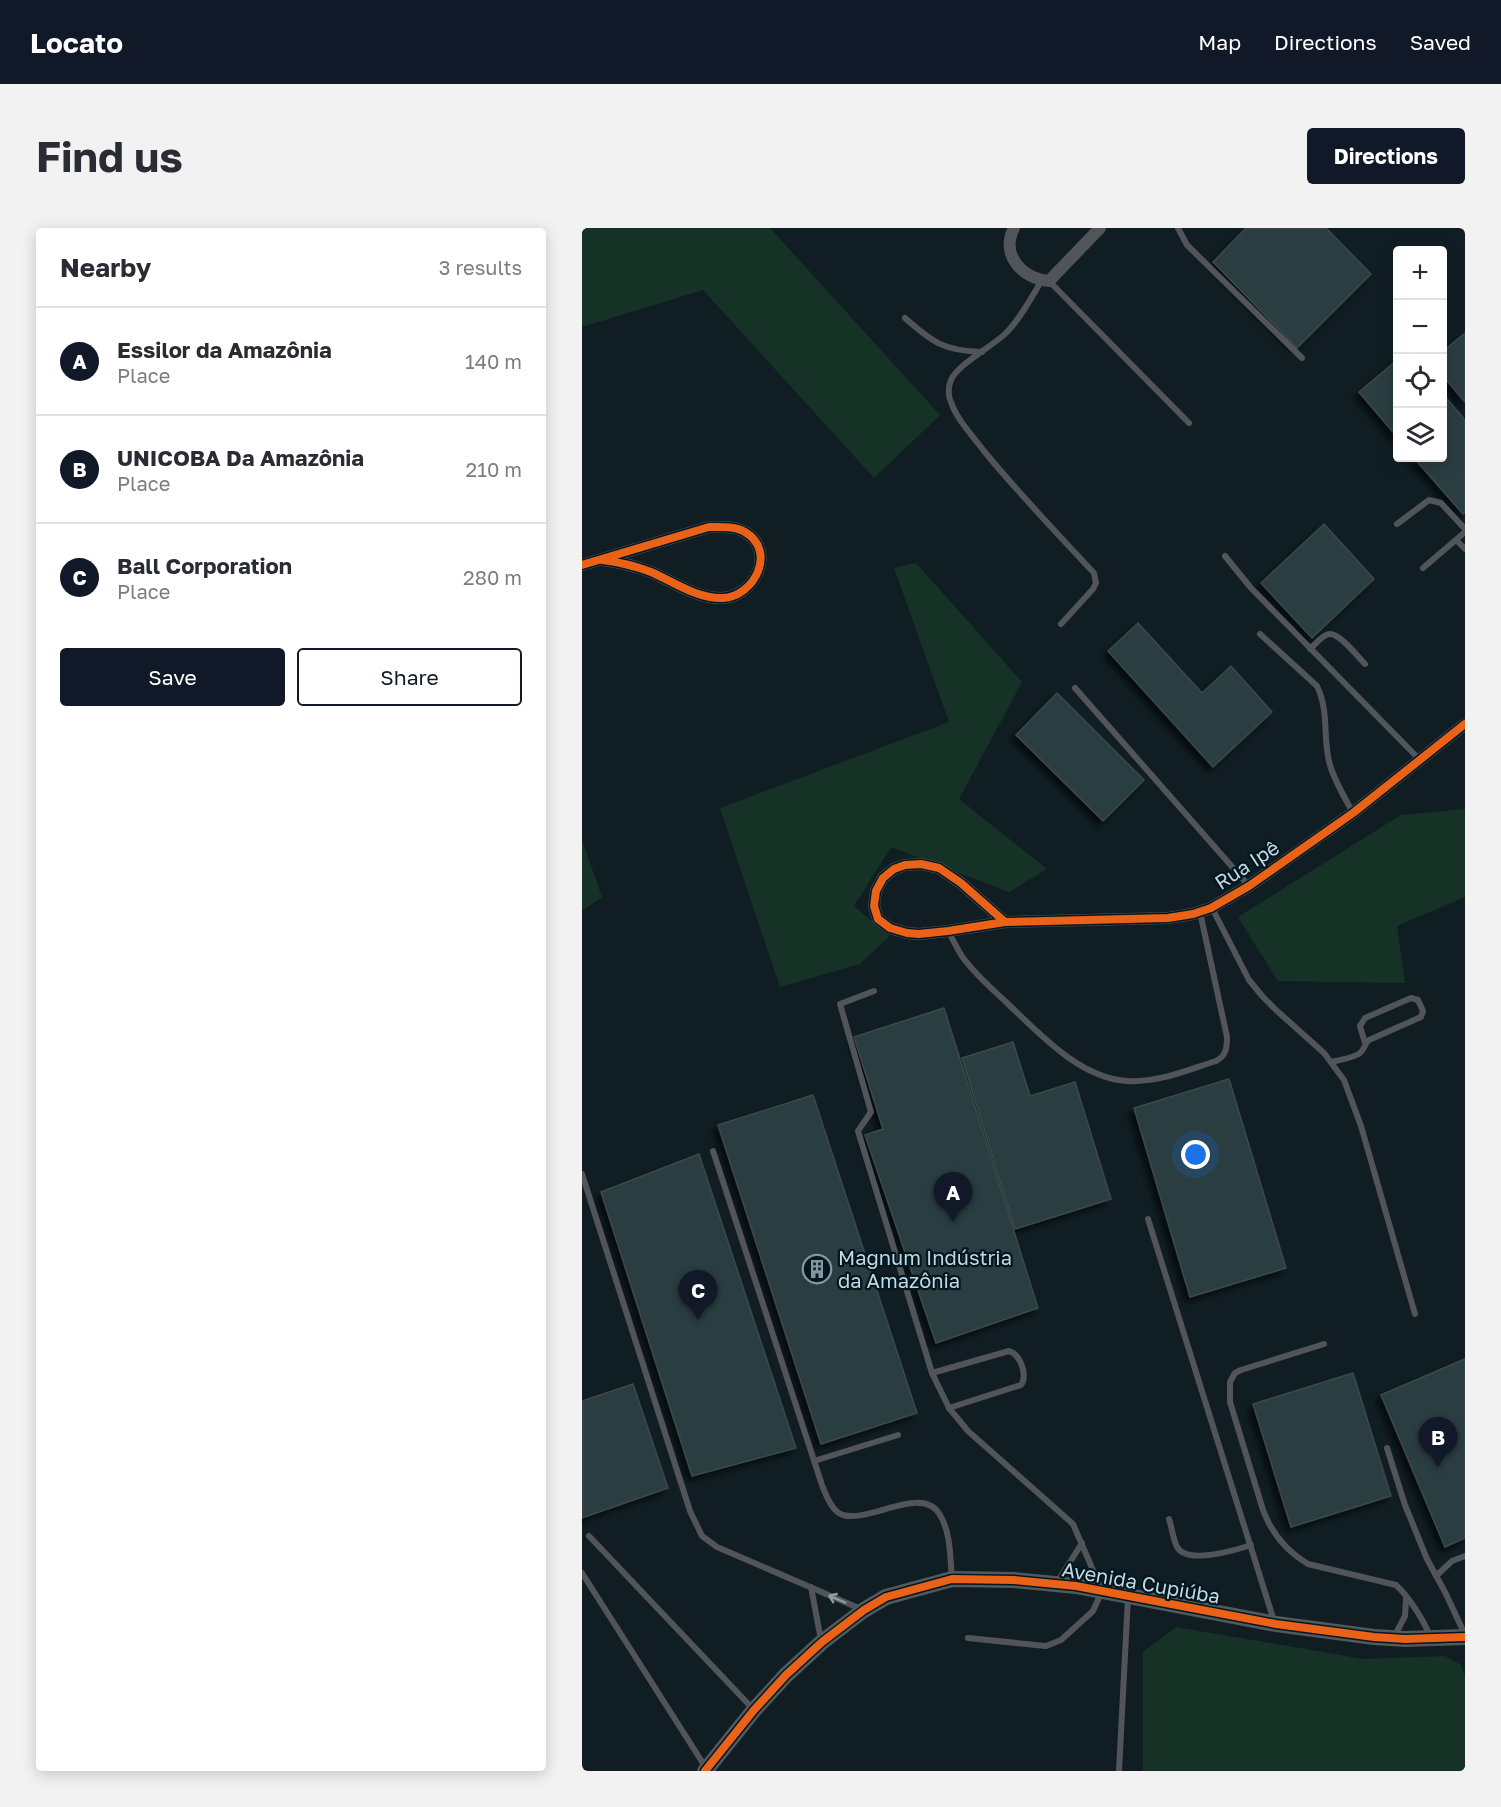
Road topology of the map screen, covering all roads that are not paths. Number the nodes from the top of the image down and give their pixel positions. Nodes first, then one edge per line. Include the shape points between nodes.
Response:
1 (1014, 228) edge
2 (1100, 228) edge
3 (1178, 228) edge
4 (1045, 281) junction
5 (904, 318) dead end
6 (982, 352) junction
7 (1302, 358) dead end
8 (1189, 423) dead end
9 (1397, 524) dead end
10 (1465, 531) edge
11 (1456, 540) junction
12 (1465, 549) edge
13 (1225, 556) dead end
14 (602, 560) junction
15 (582, 565) edge
16 (1423, 568) dead end
17 (1061, 624) dead end
18 (1260, 634) dead end
19 (1310, 649) junction
20 (1365, 664) dead end
21 (1074, 688) dead end
22 (1465, 724) edge
23 (1420, 760) junction
24 (1353, 813) junction
25 (1249, 886) junction
26 (1206, 910) junction
27 (1005, 922) junction
28 (948, 931) junction
29 (874, 991) dead end
30 (1365, 1043) junction
31 (1331, 1062) junction
32 (714, 1151) dead end
33 (582, 1174) edge
34 (1148, 1220) dead end
35 (1415, 1314) dead end
36 (1324, 1344) dead end
37 (932, 1373) junction
38 (950, 1408) junction
39 (898, 1435) dead end
40 (1387, 1448) dead end
41 (814, 1461) junction
42 (1169, 1519) dead end
43 (589, 1536) dead end
44 (1082, 1544) junction
45 (1251, 1545) junction
46 (1465, 1557) edge
47 (582, 1573) edge
48 (1437, 1576) junction
49 (952, 1579) junction
50 (1056, 1584) junction
51 (811, 1587) junction
52 (1102, 1591) junction
53 (1128, 1596) junction
54 (1406, 1598) junction
55 (864, 1610) junction
56 (1275, 1624) junction
57 (1465, 1636) edge
58 (968, 1638) dead end
59 (1393, 1638) junction
60 (1432, 1639) junction
61 (822, 1642) junction
62 (754, 1710) junction
63 (705, 1770) edge
64 (1119, 1771) edge

1 - 4 street via 1010,251 1015,262 1023,272
2 - 4 street
3 - 7 lane via 1186,245
4 - 6 lane via 1007,332
4 - 8 lane
5 - 6 lane via 938,344 962,352
6 - 17 lane via 951,380 948,390 954,411 1009,482 1096,578 1093,589
9 - 10 lane via 1429,500 1441,503
10 - 11 lane
11 - 12 lane
11 - 16 lane
13 - 19 lane
14 - 14 street via 709,527 731,527 745,532 756,542 761,554 753,583 741,593 724,598 687,590 627,564
14 - 15 street
18 - 24 lane via 1317,686 1325,709 1330,765
19 - 20 lane via 1332,634
19 - 23 lane
21 - 25 lane
22 - 23 street, Rua Ipê
23 - 24 street, Rua Ipê
24 - 25 street, Rua Ipê
25 - 26 street, Rua Ipê
26 - 27 street, Rua Ipê via 1168,918
26 - 28 lane via 1227,1047 1216,1061 1143,1082 1102,1075 1075,1063 1045,1040 965,961
26 - 31 lane via 1256,989
27 - 28 street, Rua Ipê
27 - 28 street, Rua Ipê via 939,868 905,865 883,878 874,906 878,919 907,933
29 - 37 lane via 840,1004 871,1112 858,1131
30 - 30 lane via 1360,1026 1365,1018 1411,998 1418,1000 1420,1017
30 - 31 lane via 1358,1054
31 - 35 lane via 1344,1080 1358,1118
32 - 41 lane
33 - 51 lane via 697,1528 717,1547
34 - 45 lane
36 - 54 lane via 1241,1370 1232,1377 1230,1402 1263,1510 1276,1537 1308,1564 1389,1582 1400,1588
37 - 38 lane
37 - 38 lane via 1009,1351 1018,1358 1024,1377 1021,1385
38 - 44 lane via 968,1431 1063,1513
39 - 41 lane
40 - 48 lane via 1426,1559
41 - 49 lane via 829,1501 843,1515 917,1502 936,1509 948,1538
42 - 45 lane via 1177,1547 1183,1552 1215,1555
43 - 62 lane
44 - 50 lane
44 - 52 lane
45 - 56 lane
46 - 48 lane via 1452,1561
47 - 63 lane
48 - 57 lane
49 - 50 street, Avenida Cupiúba
49 - 55 street, Avenida Cupiúba via 886,1598
50 - 52 street, Avenida Cupiúba
55 -> 51 lane
51 - 61 lane
52 - 53 street, Avenida Cupiúba
52 - 58 lane via 1093,1611 1061,1640 1047,1646
53 - 56 street, Avenida Cupiúba
53 - 64 lane
54 - 59 lane via 1405,1616
54 - 60 lane
55 - 61 street, Avenida Cupiúba
56 - 59 street, Avenida Cupiúba
57 - 60 street, Avenida Cupiúba
59 - 60 street, Avenida Cupiúba
61 - 62 street, Avenida Cupiúba
62 - 63 street, Avenida Cupiúba

